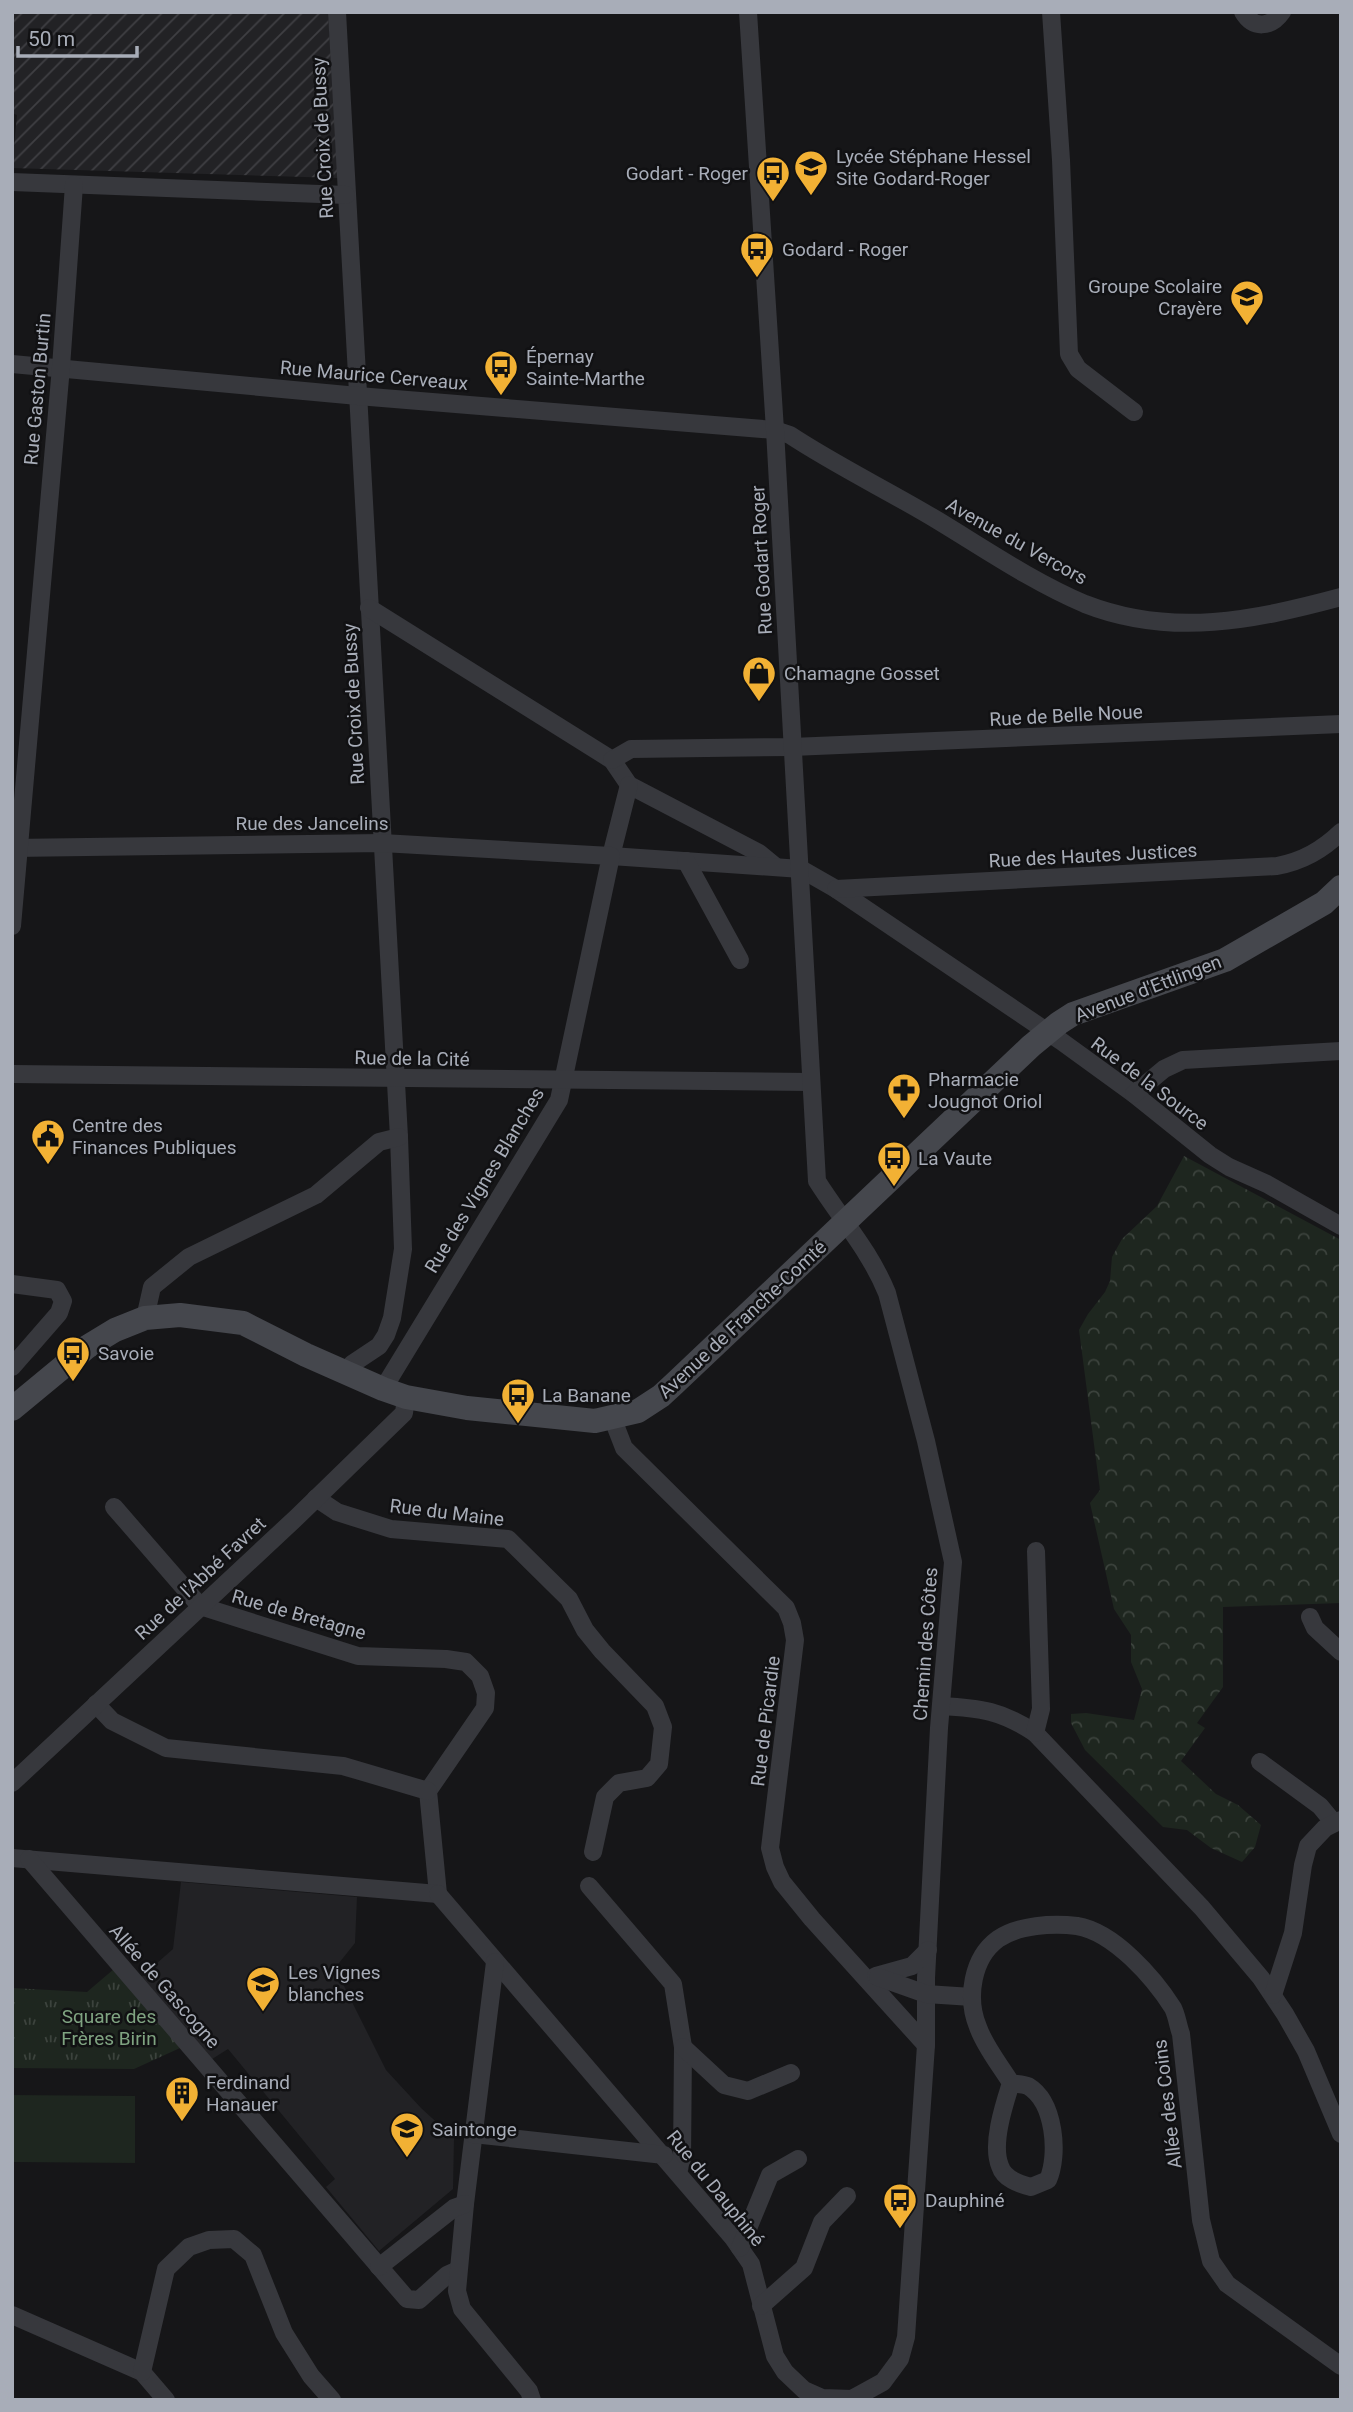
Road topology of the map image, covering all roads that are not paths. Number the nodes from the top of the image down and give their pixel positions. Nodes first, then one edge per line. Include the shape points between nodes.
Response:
1 (337, 12) edge
2 (748, 12) edge
3 (1051, 12) edge
4 (1243, 12) edge
5 (1282, 12) edge
6 (12, 182) edge
7 (74, 185) junction
8 (346, 195) junction
9 (12, 364) edge
10 (61, 368) junction
11 (358, 396) junction
12 (1134, 412) dead end
13 (775, 430) junction
14 (1341, 597) edge
15 (369, 608) junction
16 (1341, 724) edge
17 (792, 747) junction
18 (612, 760) junction
19 (629, 785) junction
20 (1341, 832) edge
21 (382, 843) junction
22 (15, 848) edge
23 (611, 856) junction
24 (685, 861) junction
25 (776, 867) junction
26 (800, 869) junction
27 (1341, 887) edge
28 (836, 889) junction
29 (12, 926) edge
30 (740, 960) dead end
31 (1047, 1032) junction
32 (1341, 1051) edge
33 (12, 1073) edge
34 (395, 1079) junction
35 (564, 1081) junction
36 (811, 1082) junction
37 (1134, 1094) junction
38 (399, 1137) junction
39 (846, 1223) junction
40 (1341, 1226) edge
41 (12, 1284) edge
42 (145, 1318) junction
43 (12, 1367) edge
44 (345, 1373) junction
45 (394, 1393) junction
46 (12, 1409) edge
47 (612, 1418) junction
48 (316, 1498) junction
49 (114, 1507) dead end
50 (1036, 1551) dead end
51 (200, 1606) junction
52 (1310, 1617) dead end
53 (1341, 1652) edge
54 (96, 1704) junction
55 (942, 1706) junction
56 (1035, 1733) junction
57 (1260, 1762) dead end
58 (12, 1783) edge
59 (428, 1791) junction
60 (1337, 1821) edge
61 (593, 1852) dead end
62 (21, 1859) edge
63 (589, 1886) dead end
64 (438, 1894) junction
65 (928, 1950) junction
66 (495, 1962) junction
67 (854, 1965) junction
68 (878, 1977) junction
69 (1273, 1995) junction
70 (972, 1997) junction
71 (926, 1998) junction
72 (896, 2012) junction
73 (926, 2045) junction
74 (684, 2047) junction
75 (791, 2073) dead end
76 (1011, 2083) junction
77 (473, 2134) junction
78 (1341, 2134) edge
79 (664, 2155) junction
80 (798, 2159) dead end
81 (678, 2172) junction
82 (847, 2196) dead end
83 (465, 2204) junction
84 (740, 2248) junction
85 (379, 2267) junction
86 (458, 2270) junction
87 (761, 2306) junction
88 (12, 2315) edge
89 (1341, 2366) edge
90 (142, 2372) junction
91 (166, 2400) edge
92 (332, 2400) edge
93 (532, 2400) edge

1 - 8 street, Rue Croix de Bussy
2 - 13 street, Rue Godart Roger
3 - 12 street via 1069,354 1079,369
4 - 5 street via 1251,22 1265,25
6 - 7 street
7 - 8 street
7 - 10 street, Rue Gaston Burtin
8 - 11 street, Rue Croix de Bussy
9 - 10 street, Rue Maurice Cerveaux
10 - 11 street, Rue Maurice Cerveaux
10 - 22 street, Rue Gaston Burtin
11 - 13 street, Rue Maurice Cerveaux
11 - 15 street, Rue Croix de Bussy
13 - 14 street, Avenue du Vercors via 1035,579 1105,610 1159,621 1208,623 1280,614
13 - 17 street, Rue Godart Roger
15 - 18 street
15 - 21 street, Rue Croix de Bussy
16 - 17 street, Rue de Belle Noue
17 - 18 street, Rue de Belle Noue via 631,749
17 - 26 street, Rue Godart Roger
18 - 19 street
19 - 23 street, Rue des Vignes Blanches
19 - 25 street
20 - 28 street, Rue des Hautes Justices via 1313,854 1278,866
21 - 22 street, Rue des Jancelins
21 - 23 street, Rue des Jancelins
21 - 34 street, Rue Croix de Bussy
22 - 29 street, Rue Gaston Burtin
23 - 24 street, Rue des Jancelins
23 - 35 street, Rue des Vignes Blanches
24 - 25 street, Rue des Jancelins
24 - 30 street
25 - 26 street, Rue des Jancelins
26 - 28 street, Rue de la Source
26 - 36 street, Rue Godart Roger
27 - 31 street, Avenue d'Ettlingen via 1324,904 1225,960 1073,1014
28 - 31 street, Rue de la Source
31 - 37 street, Rue de la Source
31 - 39 street, Avenue d'Ettlingen
32 - 37 street via 1183,1060
33 - 34 street, Rue de la Cité
34 - 35 street, Rue de la Cité
34 - 38 street, Rue Croix de Bussy
35 - 36 street, Rue de la Cité
35 - 45 street, Rue des Vignes Blanches via 559,1100
36 - 39 street, Rue Godart Roger via 817,1181
37 - 40 street, Rue de la Source via 1229,1167
38 - 42 street via 379,1142 316,1195 188,1257 152,1287
38 - 44 street, Rue Croix de Bussy via 403,1249 392,1318 379,1346
39 - 47 street, Avenue de Franche-Comté via 661,1396 638,1411
39 - 55 street, Chemin des Côtes via 879,1272 887,1293 953,1562
41 - 43 street via 57,1290 63,1301 59,1313
42 - 44 street, Avenue de Franche-Comté via 180,1315 243,1323
42 - 46 street, Avenue de Franche-Comté via 87,1347
44 - 45 street, Avenue de Franche-Comté
45 - 47 street, Avenue de Franche-Comté via 467,1408 595,1421
45 - 48 street, Rue de l'Abbé Favret via 404,1413
47 - 67 street, Rue de Picardie via 624,1448 786,1608 795,1640 794,1658 770,1848 782,1882
48 - 51 street, Rue de l'Abbé Favret
48 - 61 street, Rue du Maine via 337,1512 391,1529 508,1539 569,1599 584,1630 655,1706 663,1727 659,1764 647,1778 619,1783 605,1797
49 - 51 street
50 - 56 street via 1041,1709
51 - 54 street, Rue de l'Abbé Favret
51 - 59 street, Rue de Bretagne via 358,1656 466,1662 480,1676 485,1708
52 - 53 street via 1315,1629
54 - 58 street, Rue de l'Abbé Favret
54 - 59 street via 112,1721 166,1748 343,1766
55 - 56 street via 996,1712
55 - 65 street, Chemin des Côtes
56 - 69 street via 1202,1908
57 - 60 street
59 - 64 street
60 - 69 street via 1316,1836 1305,1855 1293,1933
62 - 64 street
62 - 85 street, Allée de Gascogne
63 - 74 street via 673,1983
64 - 66 street, Rue du Dauphiné
65 - 68 street via 912,1966
65 - 71 street, Chemin des Côtes
66 - 77 street
66 - 79 street, Rue du Dauphiné
67 - 68 street
67 - 72 street, Rue de Picardie
68 - 71 street
69 - 78 street via 1306,2051
70 - 71 street
70 - 76 street via 978,2027
70 - 89 street, Allée des Coins via 982,1957 998,1939 1018,1930 1078,1926 1103,1935 1139,1965 1174,2011 1181,2034 1202,2220 1211,2261 1227,2284
71 - 72 street
71 - 73 street, Chemin des Côtes
72 - 73 street, Rue de Picardie
73 - 87 street, Rue du Dauphiné via 906,2337 900,2359 883,2382 852,2399 822,2398 785,2372 775,2356
74 - 75 street via 724,2085 748,2091
74 - 81 street
76 - 76 street via 998,2143 1000,2167 1013,2182 1031,2187 1048,2180 1054,2167 1050,2116 1028,2087
77 - 79 street
77 - 83 street
79 - 81 street, Rue du Dauphiné
80 - 84 street via 770,2175
81 - 84 street, Rue du Dauphiné
82 - 87 street via 822,2222 804,2268
83 - 85 street
83 - 86 street
84 - 87 street, Rue du Dauphiné via 751,2264
85 - 86 street, Allée de Gascogne via 407,2299 419,2300
86 - 93 street via 462,2309
88 - 90 street
90 - 91 street
90 - 92 street via 166,2269 189,2247 234,2239 253,2255 284,2333

